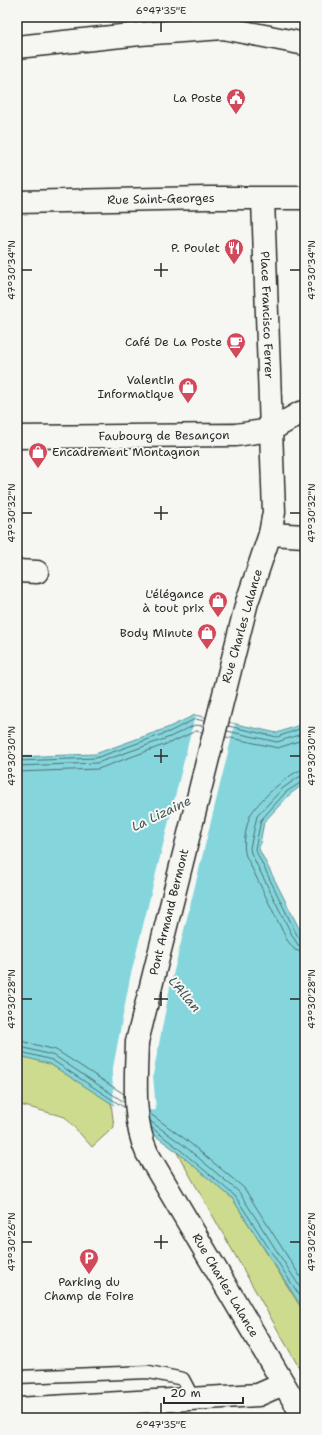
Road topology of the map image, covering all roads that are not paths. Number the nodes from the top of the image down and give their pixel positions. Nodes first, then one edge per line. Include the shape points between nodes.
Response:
1 (305, 44) edge
2 (17, 47) edge
3 (305, 198) edge
4 (262, 199) junction
5 (17, 202) edge
6 (305, 412) edge
7 (271, 430) junction
8 (17, 437) edge
9 (270, 534) junction
10 (305, 536) edge
11 (217, 720) joint
12 (147, 1153) joint
13 (17, 1377) edge
14 (283, 1384) junction
15 (194, 1400) junction
16 (17, 1409) edge
17 (304, 1418) edge

1 - 2 main road via 223,28
3 - 4 main road, Rue Saint-Georges
4 - 5 main road, Rue Saint-Georges
4 - 7 main road, Place Francisco Ferrer
6 - 7 main road, Faubourg de Besançon
7 - 8 main road, Faubourg de Besançon via 236,435
7 - 9 main road via 274,512
9 - 10 main road
9 - 11 main road, Rue Charles Lalance via 246,602
11 - 12 main road, Pont Armand Bermont via 137,1042 135,1103
12 - 14 main road, Rue Charles Lalance
13 - 15 lane via 149,1372 183,1379
14 - 15 main road via 258,1395
14 - 17 main road, Rue Charles Lalance
15 - 16 main road

